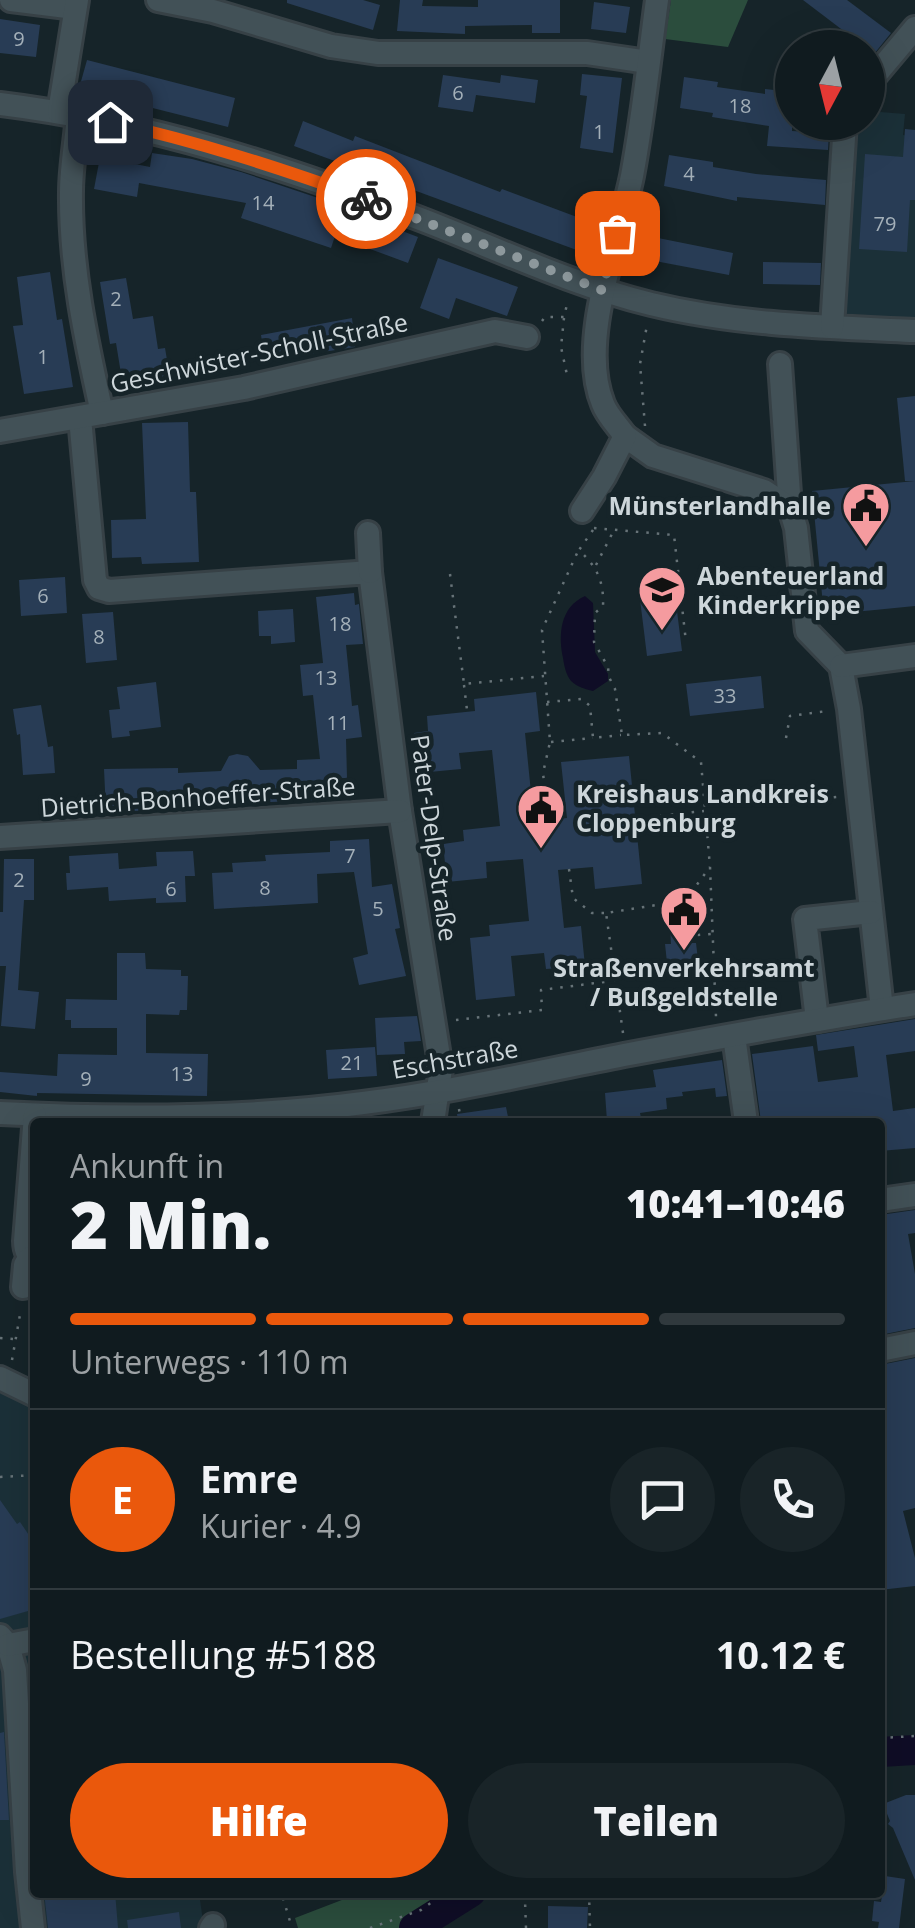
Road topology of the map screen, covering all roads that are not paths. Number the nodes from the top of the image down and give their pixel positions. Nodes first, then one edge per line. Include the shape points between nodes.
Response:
1 (11, 0) edge
2 (158, 0) edge
3 (657, 0) edge
4 (76, 4) edge
5 (915, 28) edge
6 (648, 62) junction
7 (885, 64) edge
8 (0, 104) edge
9 (68, 114) junction
10 (843, 140) edge
11 (602, 290) junction
12 (832, 327) junction
13 (915, 331) edge
14 (527, 337) road end
15 (780, 364) dead end
16 (91, 416) junction
17 (0, 431) edge
18 (633, 442) junction
19 (790, 508) junction
20 (582, 511) dead end
21 (368, 533) dead end
22 (372, 581) junction
23 (915, 656) edge
24 (841, 666) junction
25 (400, 812) junction
26 (0, 837) edge
27 (871, 912) junction
28 (915, 1004) edge
29 (882, 1009) junction
30 (816, 1020) junction
31 (726, 1037) junction
32 (436, 1092) junction
33 (0, 1113) edge
34 (35, 1115) junction
35 (35, 1118) edge
36 (434, 1118) edge
37 (745, 1118) edge
38 (30, 1178) edge
39 (915, 1194) edge
40 (885, 1199) edge
41 (30, 1256) edge
42 (30, 1261) edge
43 (23, 1287) road end
44 (915, 1342) edge
45 (885, 1349) edge
46 (4, 1379) edge
47 (30, 1392) edge
48 (30, 1640) edge
49 (4, 1641) edge
50 (30, 1858) edge
51 (32, 1898) edge
52 (34, 1928) edge

1 - 4 street
2 - 6 street via 378,53 587,54
3 - 6 street
4 - 9 street
5 - 7 street
6 - 11 street via 632,178
8 - 9 street
9 - 11 street via 263,162
9 - 16 street via 74,259
10 - 12 street
11 - 12 street via 746,321
11 - 18 street via 597,382 603,406
12 - 13 street
14 - 16 street, Geschwister-Scholl-Straße via 495,331
15 - 19 street
16 - 17 street, Geschwister-Scholl-Straße
16 - 22 street via 99,588
18 - 19 street via 654,456 764,491
18 - 20 street
19 - 24 street via 806,631
21 - 22 street, Pater-Delp-Straße
22 - 25 street, Pater-Delp-Straße
23 - 24 street
24 - 27 street
25 - 26 street, Dietrich-Bonhoeffer-Straße
25 - 32 street, Pater-Delp-Straße via 441,1069
27 - 29 street
27 - 30 street via 804,919
28 - 29 street, Eschstraße
29 - 30 street, Eschstraße
30 - 31 street, Eschstraße
31 - 32 street, Eschstraße
31 - 37 street
32 - 34 street, Eschstraße via 244,1113
32 - 36 street, Pater-Delp-Straße
33 - 34 street, Eschstraße
34 - 35 street
38 - 41 street
39 - 40 street
42 - 43 street
44 - 45 street
46 - 47 street
48 - 49 street
49 - 50 street via 15,1670
51 - 52 street

